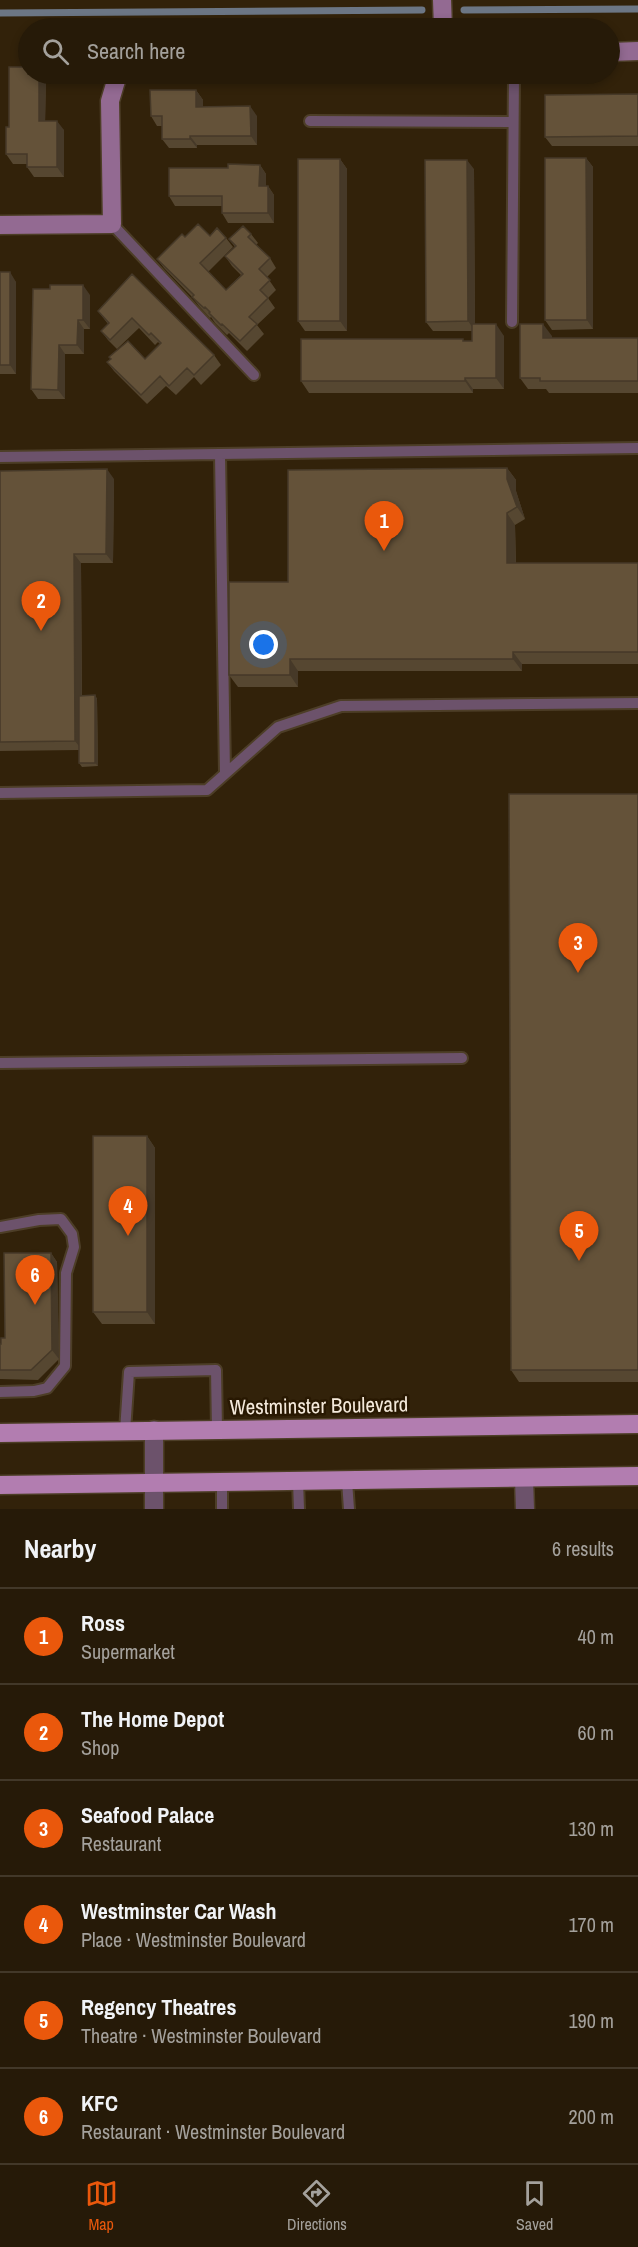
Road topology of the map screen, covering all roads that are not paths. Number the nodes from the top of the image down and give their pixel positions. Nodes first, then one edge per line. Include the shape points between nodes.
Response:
1 (442, 1) edge
2 (443, 18) edge
3 (638, 51) edge
4 (620, 52) edge
5 (115, 84) edge
6 (514, 84) edge
7 (310, 121) dead end
8 (512, 122) junction
9 (112, 224) junction
10 (0, 225) edge
11 (512, 322) dead end
12 (254, 375) dead end
13 (638, 448) edge
14 (220, 454) junction
15 (0, 457) edge
16 (638, 703) edge
17 (225, 774) junction
18 (0, 793) edge
19 (462, 1058) dead end
20 (0, 1064) edge
21 (0, 1227) edge
22 (0, 1392) edge
23 (638, 1424) edge
24 (154, 1430) junction
25 (217, 1430) junction
26 (124, 1431) junction
27 (0, 1433) edge
28 (638, 1476) edge
29 (524, 1479) junction
30 (347, 1481) junction
31 (222, 1482) junction
32 (298, 1482) junction
33 (154, 1483) junction
34 (0, 1485) edge
35 (154, 1509) edge
36 (222, 1509) edge
37 (300, 1509) edge
38 (349, 1509) edge
39 (525, 1509) edge

1 - 2 street
3 - 4 street
5 - 9 street via 110,101
6 - 8 lane
7 - 8 lane
8 - 11 lane
9 - 10 street
9 - 12 lane
13 - 14 lane
14 - 15 lane
14 - 17 lane
16 - 17 lane via 341,706 278,727
17 - 18 lane via 207,790
19 - 20 lane
21 - 22 lane via 61,1219 72,1234 74,1247 66,1273 65,1366 47,1388
23 - 25 main road, Westminster Boulevard
24 - 25 main road, Westminster Boulevard
24 - 26 main road, Westminster Boulevard
24 - 33 street
25 - 26 lane via 216,1370 129,1372
26 - 27 main road, Westminster Boulevard
28 - 29 main road
29 - 30 main road
29 - 39 street
30 - 32 main road
30 - 38 lane
31 - 32 main road
31 - 33 main road
31 - 36 lane
32 - 37 lane
33 - 34 main road
33 - 35 street

